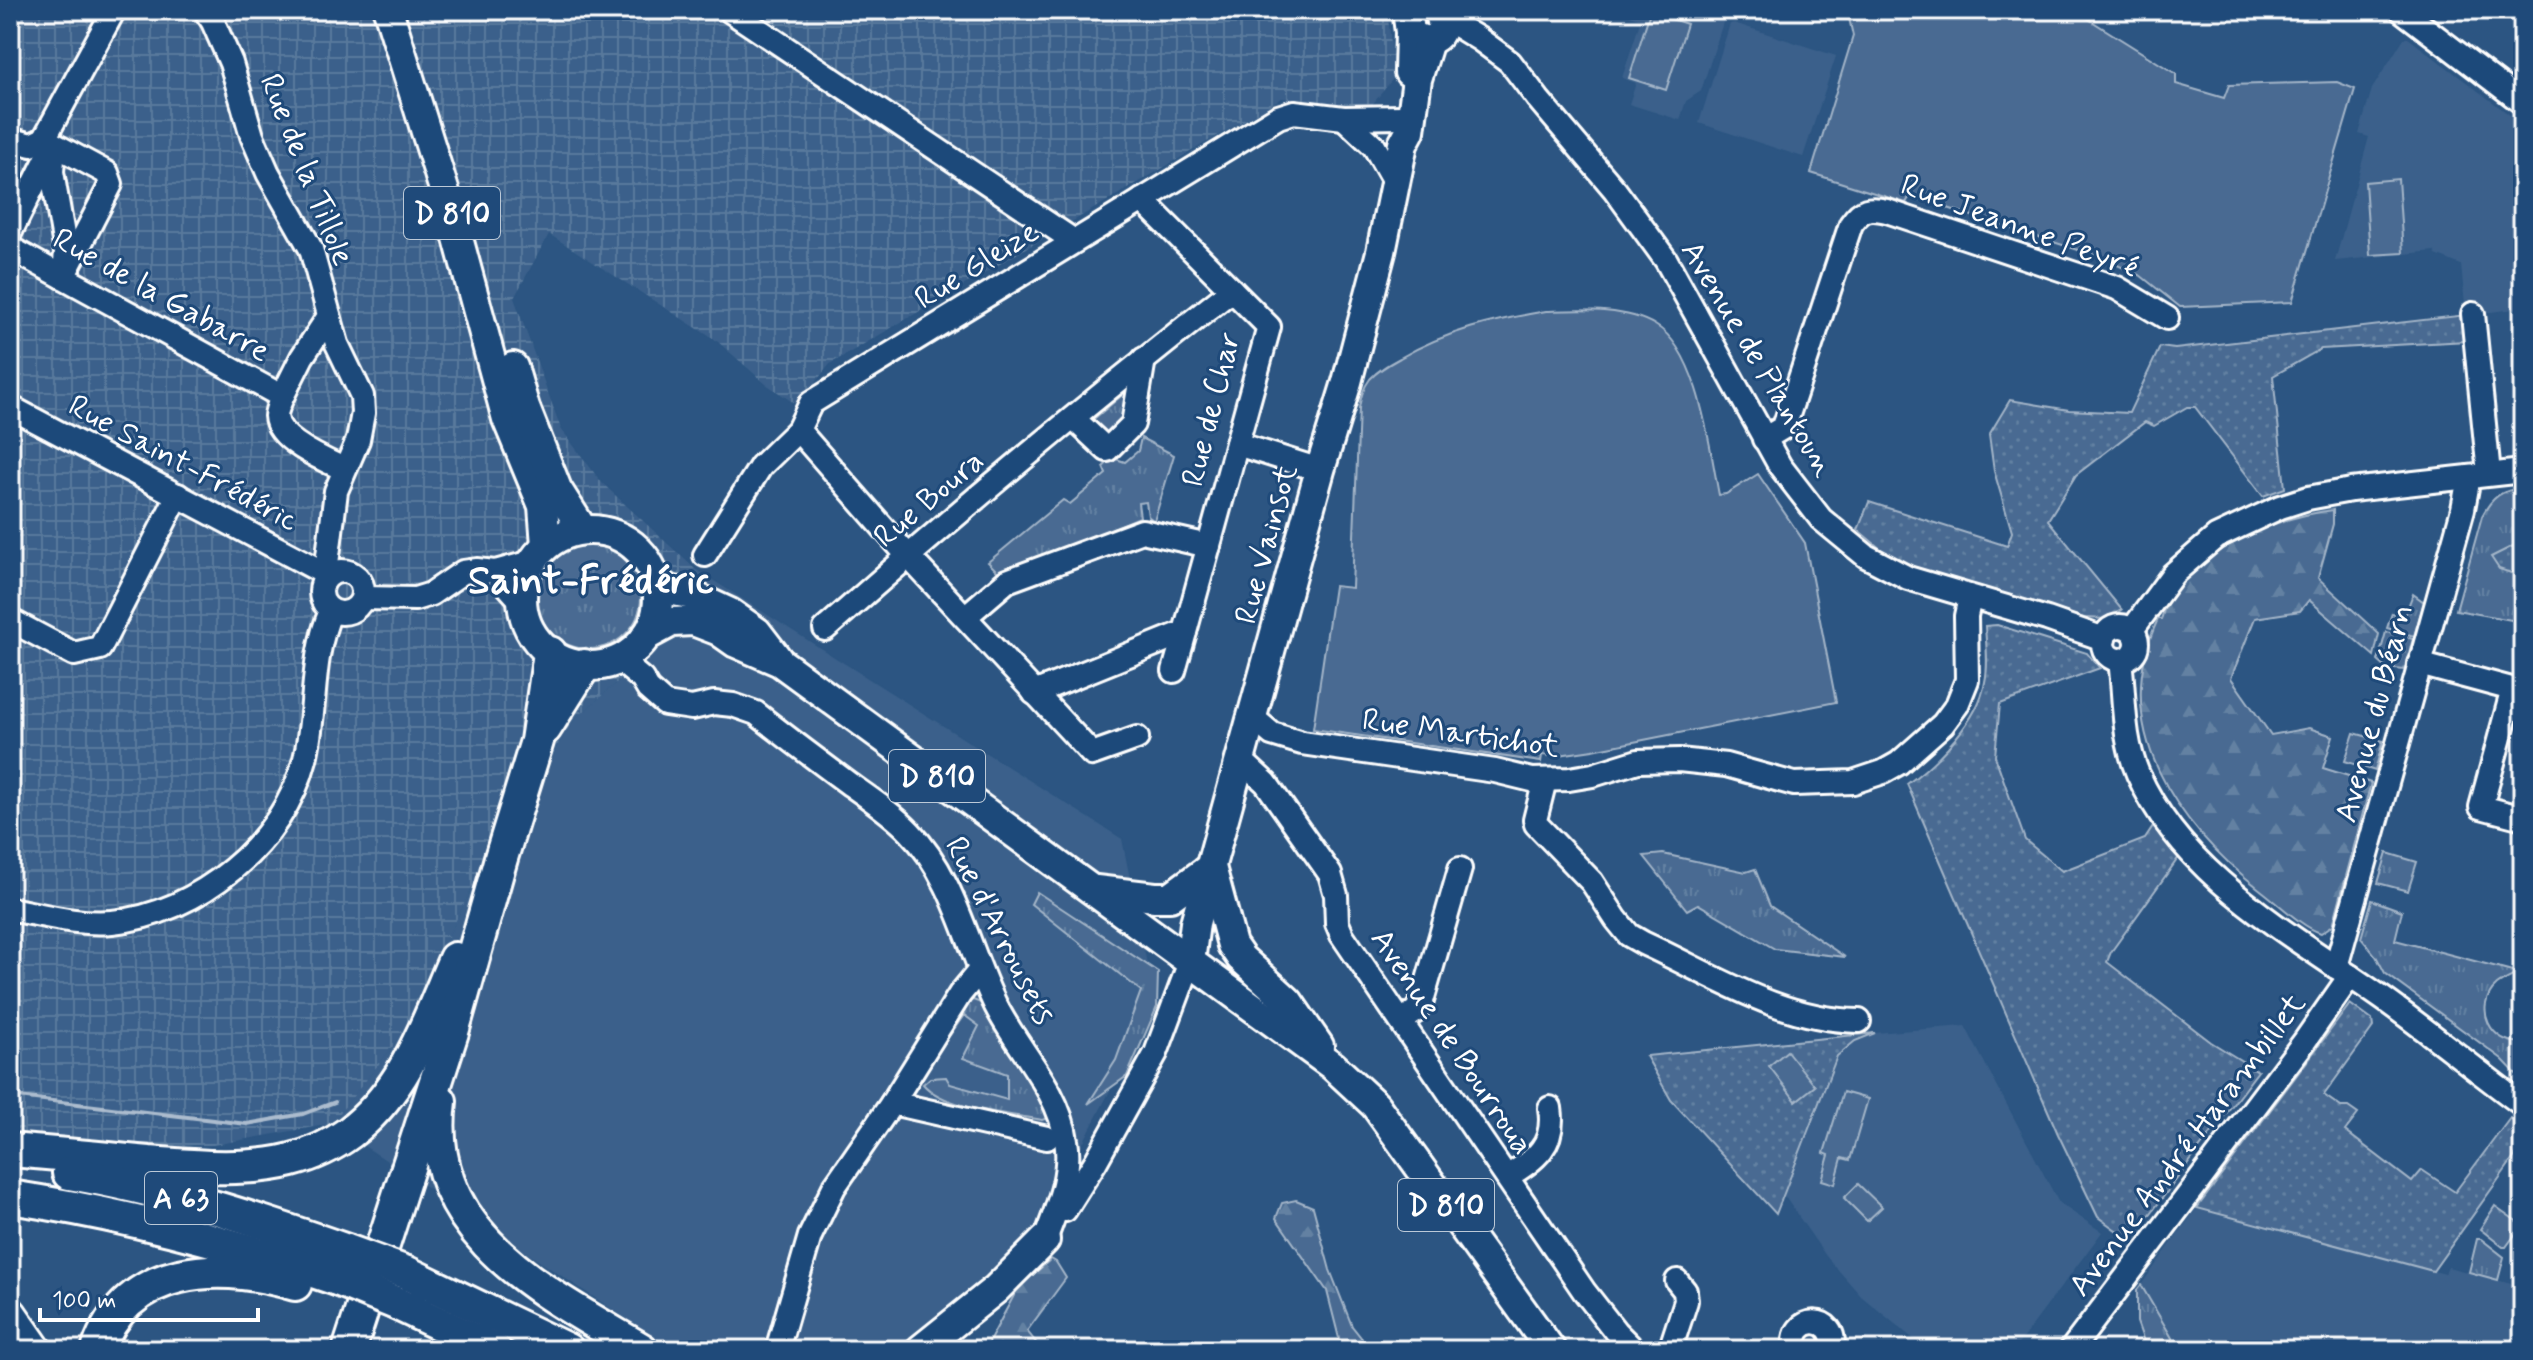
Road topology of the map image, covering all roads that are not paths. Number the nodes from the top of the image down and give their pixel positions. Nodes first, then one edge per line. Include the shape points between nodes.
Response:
1 (114, 10) edge
2 (205, 10) edge
3 (388, 10) edge
4 (406, 10) edge
5 (729, 10) edge
6 (2401, 10) edge
7 (1427, 25) edge
8 (2523, 103) edge
9 (1344, 118) junction
10 (1403, 130) junction
11 (10, 139) edge
12 (49, 142) junction
13 (1374, 146) junction
14 (1395, 183) junction
15 (1142, 200) junction
16 (10, 233) edge
17 (1074, 241) junction
18 (10, 248) edge
19 (63, 277) junction
20 (1232, 290) junction
21 (2473, 314) dead end
22 (329, 316) junction
23 (2167, 318) dead end
24 (1144, 359) junction
25 (282, 397) junction
26 (10, 407) edge
27 (1074, 419) junction
28 (798, 430) junction
29 (1764, 439) junction
30 (1237, 444) junction
31 (344, 469) junction
32 (1320, 470) junction
33 (2523, 471) edge
34 (2479, 475) junction
35 (178, 495) junction
36 (583, 530) junction
37 (1209, 546) junction
38 (539, 553) junction
39 (705, 555) dead end
40 (908, 556) junction
41 (495, 572) junction
42 (335, 574) junction
43 (655, 581) junction
44 (1970, 597) junction
45 (363, 598) junction
46 (522, 602) junction
47 (331, 611) junction
48 (965, 617) junction
49 (10, 620) edge
50 (825, 629) dead end
51 (2132, 630) junction
52 (1185, 632) junction
53 (2104, 639) junction
54 (634, 647) junction
55 (550, 653) junction
56 (2120, 660) junction
57 (780, 662) junction
58 (2419, 664) junction
59 (584, 666) junction
60 (1174, 671) dead end
61 (2518, 691) edge
62 (1034, 693) junction
63 (1252, 717) junction
64 (1137, 738) dead end
65 (537, 741) junction
66 (1241, 760) junction
67 (1545, 780) junction
68 (2523, 818) edge
69 (501, 858) junction
70 (1211, 867) junction
71 (1460, 869) dead end
72 (1095, 890) junction
73 (10, 909) edge
74 (1190, 962) junction
75 (980, 970) junction
76 (2343, 972) junction
77 (1401, 1021) junction
78 (1859, 1021) dead end
79 (452, 1032) junction
80 (1333, 1066) junction
81 (892, 1103) junction
82 (2523, 1105) edge
83 (1550, 1108) dead end
84 (1047, 1138) dead end
85 (10, 1150) edge
86 (10, 1164) edge
87 (1507, 1177) junction
88 (1074, 1182) junction
89 (10, 1197) edge
90 (1045, 1240) joint
91 (338, 1275) junction
92 (1677, 1281) dead end
93 (398, 1298) junction
94 (10, 1314) edge
95 (35, 1350) edge
96 (98, 1350) edge
97 (349, 1350) edge
98 (486, 1350) edge
99 (495, 1350) edge
100 (567, 1350) edge
101 (642, 1350) edge
102 (777, 1350) edge
103 (920, 1350) edge
104 (1551, 1350) edge
105 (1634, 1350) edge
106 (1670, 1350) edge
107 (1796, 1350) edge
108 (1832, 1350) edge
109 (2071, 1350) edge

1 - 12 street, Rue de la Gabarre
2 - 22 street, Rue de la Tillole via 231,63 268,173 311,249
3 - 38 main road, D 810 via 451,212 507,419 543,506
4 - 36 main road, D 810 via 525,408 557,489
5 - 17 street
6 - 8 street
7 - 10 main road, Rue Vainsot via 1410,131
7 - 29 street, Avenue de Plantoun via 1474,48 1538,99 1615,190 1666,260
9 - 10 street, Rue Gleize
9 - 13 street
9 - 15 street, Rue Gleize via 1294,112 1278,117
10 - 13 street
10 - 14 main road, Rue Vainsot
11 - 12 street via 31,145
12 - 16 street, Rue de la Gabarre
12 - 19 street via 66,252
12 - 19 street via 107,173 111,184
13 - 14 street
14 - 32 main road, Rue Vainsot
15 - 17 street, Rue Gleize
15 - 20 street, Rue de Char
17 - 28 street, Rue Gleize via 811,403
18 - 19 street, Rue de la Gabarre
19 - 25 street, Rue de la Gabarre
20 - 24 street, Rue Boura
20 - 30 street, Rue de Char via 1269,327
21 - 34 street, Avenue du Béarn
22 - 25 street, Rue de la Gabarre
22 - 31 street, Rue de la Tillole via 362,396 358,440
23 - 29 street, Rue Jeanne Peyré via 2117,288 1866,208 1851,224 1784,427
24 - 27 street, Rue Boura
24 - 27 street via 1133,424 1107,450
25 - 31 street, Rue de la Gabarre via 276,415 284,434
26 - 35 street, Rue Saint-Frédéric
27 - 40 street, Rue Boura
28 - 39 street, Rue Gleize via 761,466
28 - 40 street
29 - 44 street, Avenue de Plantoun via 1802,498 1854,548 1908,578
30 - 32 street
30 - 37 street, Rue de Char
31 - 42 street, Rue de la Tillole via 329,538
32 - 63 main road, Rue Vainsot
33 - 34 street
34 - 51 street via 2351,490 2280,507 2216,537 2173,574
34 - 58 street, Avenue du Béarn via 2463,509
35 - 42 street, Rue Saint-Frédéric
35 - 49 street via 100,648 74,654
36 - 38 main road via 557,538
36 - 43 main road via 625,539 641,553
37 - 48 street via 1142,531 1007,581
37 - 52 street, Rue de Char
38 - 41 street
38 - 46 main road via 523,582
40 - 48 street
40 - 50 street, Rue Boura
41 - 45 street via 463,572 415,599
41 - 46 street
42 - 45 street via 358,578
42 - 47 street via 321,590
43 - 54 main road via 656,615
43 - 57 main road, D 810 via 730,613 757,632
44 - 53 street, Avenue de Plantoun
44 - 67 street, Rue Martichot via 1963,693 1943,724 1883,772 1843,784 1794,784 1726,765 1659,760
45 - 47 street via 350,612
46 - 55 main road via 535,639
47 - 73 street via 320,636 311,725 294,792 281,816 235,866 207,889 145,916 86,922
48 - 62 street
51 - 53 street via 2115,626
51 - 56 street via 2136,649
52 - 60 street, Rue de Char
52 - 62 street
53 - 56 street via 2109,655
54 - 57 main road, D 810 via 672,622 693,621
54 - 59 main road via 602,665
54 - 75 street, Rue d'Arrousets via 642,679 665,704 692,708 714,703 756,713 908,830 928,852 944,883
55 - 59 main road
55 - 65 highway
56 - 76 street via 2132,757 2172,829 2235,894
57 - 72 main road, D 810
58 - 61 street
58 - 76 street, Avenue du Béarn
59 - 65 highway
61 - 68 street via 2481,807
62 - 64 street via 1092,754
63 - 66 main road, Rue Vainsot
63 - 67 street, Rue Martichot via 1272,734 1302,743
65 - 69 highway
66 - 70 main road, Rue Vainsot
66 - 77 street, Avenue de Bourroua via 1266,783 1330,874 1342,935
67 - 78 street via 1536,824 1592,882 1629,935 1778,1007
69 - 79 highway
69 - 85 highway via 402,1074 372,1112 328,1147 287,1162 240,1168
70 - 72 main road via 1170,897
70 - 74 main road, Rue Vainsot
70 - 80 main road via 1232,945 1288,1001
71 - 77 street via 1422,1001
72 - 74 main road, D 810
74 - 80 main road, D 810
74 - 88 street, Rue d'Arrousets via 1156,1053
75 - 81 street
75 - 88 street, Rue d'Arrousets via 1063,1121
76 - 82 street
76 - 109 street, Avenue André Harambillet via 2232,1139
77 - 87 street, Avenue de Bourroua
79 - 97 highway
79 - 101 highway via 439,1137 445,1176 457,1206 509,1264
80 - 104 main road, D 810 via 1375,1105
81 - 84 street
81 - 102 street via 834,1187 810,1236
83 - 87 street via 1546,1144
86 - 91 highway, A 63 via 90,1177 271,1224
87 - 105 street, Avenue de Bourroua via 1584,1291
88 - 90 street, Rue d'Arrousets
89 - 91 highway, A 63 via 129,1218
90 - 103 main road, Rue d'Arrousets via 996,1289
91 - 93 highway, A 63, bridge
91 - 96 highway via 184,1274 131,1299 110,1323
92 - 106 street via 1686,1301
93 - 98 highway
93 - 99 highway, A 63
93 - 100 highway, A 63
94 - 95 highway
107 - 108 street via 1797,1332 1814,1322 1831,1332

